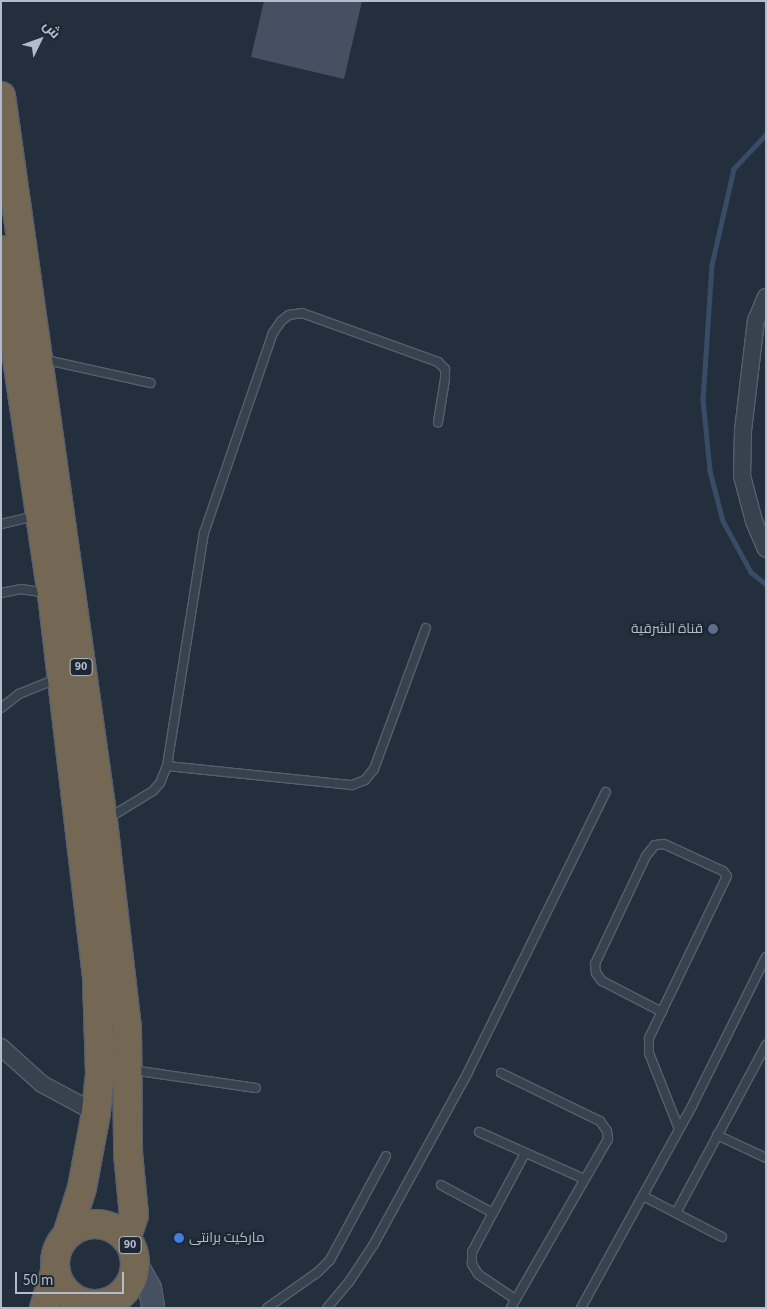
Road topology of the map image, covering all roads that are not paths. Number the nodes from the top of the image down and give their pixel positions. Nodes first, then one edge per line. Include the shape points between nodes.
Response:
1 (1, 96) edge
2 (1, 250) edge
3 (766, 297) edge
4 (38, 358) junction
5 (150, 383) dead end
6 (438, 422) dead end
7 (40, 515) junction
8 (1, 524) edge
9 (766, 548) edge
10 (1, 593) edge
11 (52, 594) junction
12 (426, 628) dead end
13 (63, 676) junction
14 (1, 708) edge
15 (167, 766) junction
16 (606, 792) dead end
17 (103, 821) junction
18 (766, 957) edge
19 (662, 1012) junction
20 (766, 1045) edge
21 (2, 1050) edge
22 (126, 1070) junction
23 (501, 1073) dead end
24 (256, 1088) dead end
25 (96, 1113) junction
26 (679, 1129) junction
27 (479, 1132) dead end
28 (717, 1135) junction
29 (525, 1153) junction
30 (386, 1156) dead end
31 (766, 1158) edge
32 (584, 1179) junction
33 (441, 1186) dead end
34 (642, 1196) junction
35 (493, 1213) junction
36 (676, 1213) junction
37 (67, 1235) junction
38 (722, 1238) dead end
39 (131, 1251) junction
40 (55, 1271) junction
41 (515, 1299) junction
42 (101, 1306) edge
43 (582, 1306) edge
44 (44, 1308) edge
45 (153, 1308) edge
46 (267, 1308) edge
47 (327, 1308) edge
48 (510, 1308) edge
49 (591, 1308) edge

1 - 4 highway, 90
2 - 7 highway, 90
3 - 9 street via 756,320 743,430 742,476 754,521
4 - 5 lane
4 - 17 highway, 90
6 - 15 lane via 445,370 438,362 302,313 289,315 281,321 273,333 204,533
7 - 8 lane
7 - 11 highway, 90
10 - 11 lane via 21,589
11 - 13 highway, 90
12 - 15 lane via 374,769 365,780 352,784
13 - 14 lane via 19,694
13 - 25 highway, 90 via 98,977 100,1074
15 - 17 lane via 153,791
16 - 47 lane via 454,1097 374,1244
17 - 22 highway, 90 via 127,1027
18 - 26 lane
19 - 19 lane via 602,981 596,973 595,964 646,856 656,845 664,844 727,876
19 - 26 lane via 649,1038 649,1053
20 - 28 lane
21 - 25 street via 42,1084
22 - 24 lane
22 - 39 highway, 90 via 128,1153 134,1215
23 - 32 lane via 600,1121 608,1139
25 - 37 highway, 90 via 82,1188
26 - 34 lane
27 - 29 lane
28 - 31 lane
28 - 36 lane
29 - 32 lane
29 - 35 lane
30 - 46 lane via 330,1260
32 - 41 lane
33 - 35 lane
34 - 36 lane
34 - 43 lane
35 - 41 lane via 472,1252 472,1264 478,1274
36 - 38 lane
37 - 39 highway, 90 via 78,1227 104,1225 117,1230
37 - 40 highway, 90 via 59,1245
39 - 42 highway, 90 via 133,1277 127,1288 118,1298
39 - 45 street via 150,1288
40 - 42 highway, 90 via 68,1294 79,1301
40 - 44 highway, 90
41 - 48 lane
43 - 49 lane

